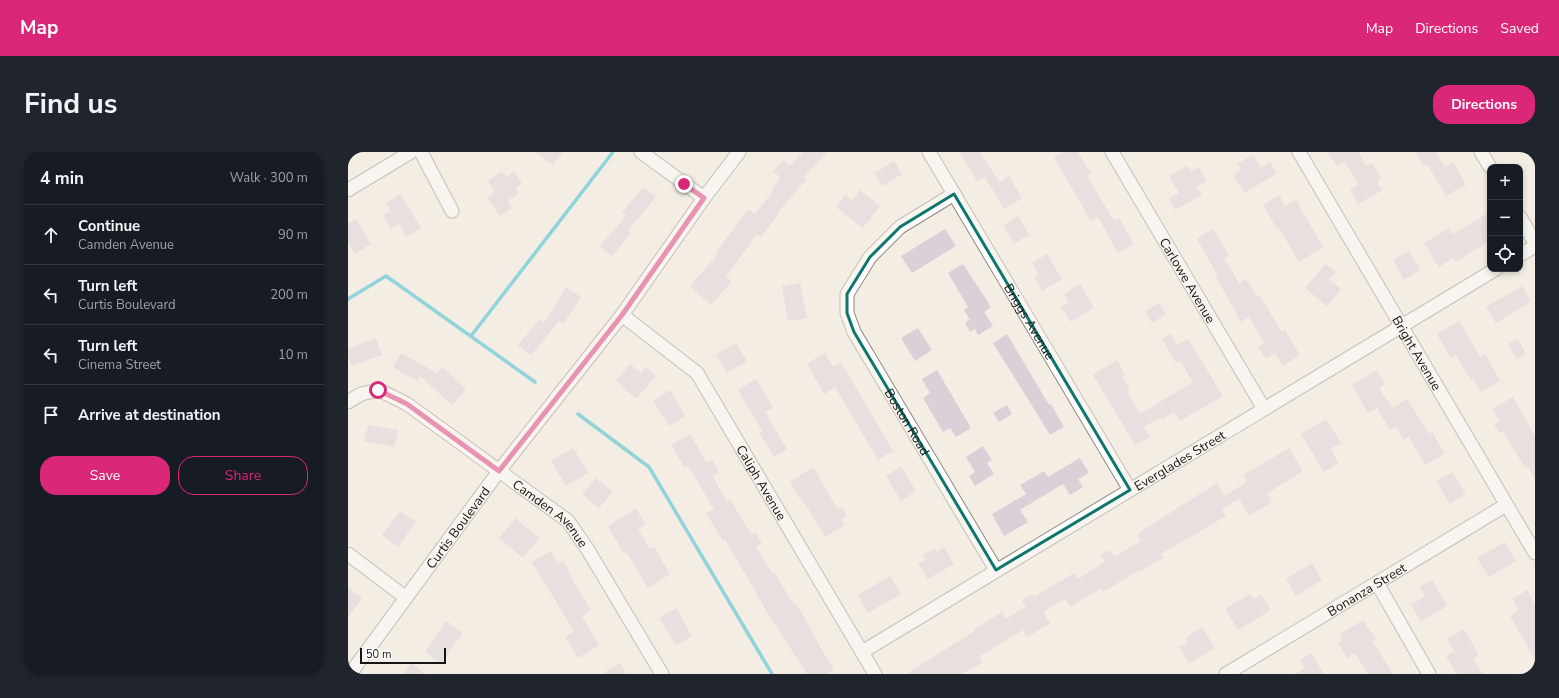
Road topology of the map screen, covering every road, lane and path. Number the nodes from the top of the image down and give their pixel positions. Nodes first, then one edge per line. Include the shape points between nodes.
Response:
1 (411, 152) edge
2 (421, 152) edge
3 (641, 152) edge
4 (739, 152) edge
5 (929, 152) edge
6 (1112, 152) edge
7 (1299, 152) edge
8 (1482, 152) edge
9 (1488, 164) edge
10 (348, 190) edge
11 (954, 194) junction
12 (704, 198) junction
13 (452, 211) dead end
14 (1523, 222) edge
15 (1535, 242) edge
16 (1535, 246) edge
17 (1523, 253) edge
18 (1491, 272) edge
19 (622, 315) junction
20 (1402, 326) junction
21 (348, 402) edge
22 (1264, 409) junction
23 (499, 471) junction
24 (1130, 490) junction
25 (1506, 505) junction
26 (1535, 553) edge
27 (348, 554) edge
28 (996, 570) junction
29 (1377, 583) junction
30 (406, 597) junction
31 (862, 652) junction
32 (350, 674) edge
33 (662, 674) edge
34 (875, 674) edge
35 (1226, 674) edge
36 (1429, 674) edge

1 - 10 street
2 - 13 street
3 - 12 street
4 - 12 street, Curtis Boulevard
5 - 11 street, Briggs Avenue
6 - 22 street, Carlowe Avenue
7 - 20 street, Bright Avenue
8 - 9 street
11 - 24 street, Briggs Avenue
11 - 28 street, Boston Road via 900,227 870,257 847,294 847,314 854,332
12 - 19 street, Curtis Boulevard
14 - 15 street
16 - 17 street
18 - 20 street, Everglades Street
19 - 23 street, Curtis Boulevard
19 - 31 street, Caliph Avenue via 697,373
20 - 22 street, Everglades Street
20 - 25 street, Bright Avenue
21 - 23 street, Camden Avenue via 361,394 378,390 407,404
22 - 24 street, Everglades Street
23 - 30 street, Curtis Boulevard
23 - 33 street, Camden Avenue via 568,521
24 - 28 street, Everglades Street
25 - 26 street, Bright Avenue
25 - 29 street, Bonanza Street
27 - 30 street
28 - 31 street, Everglades Street
29 - 35 street, Bonanza Street
29 - 36 street
30 - 32 street, Curtis Boulevard
31 - 34 street, Caliph Avenue

